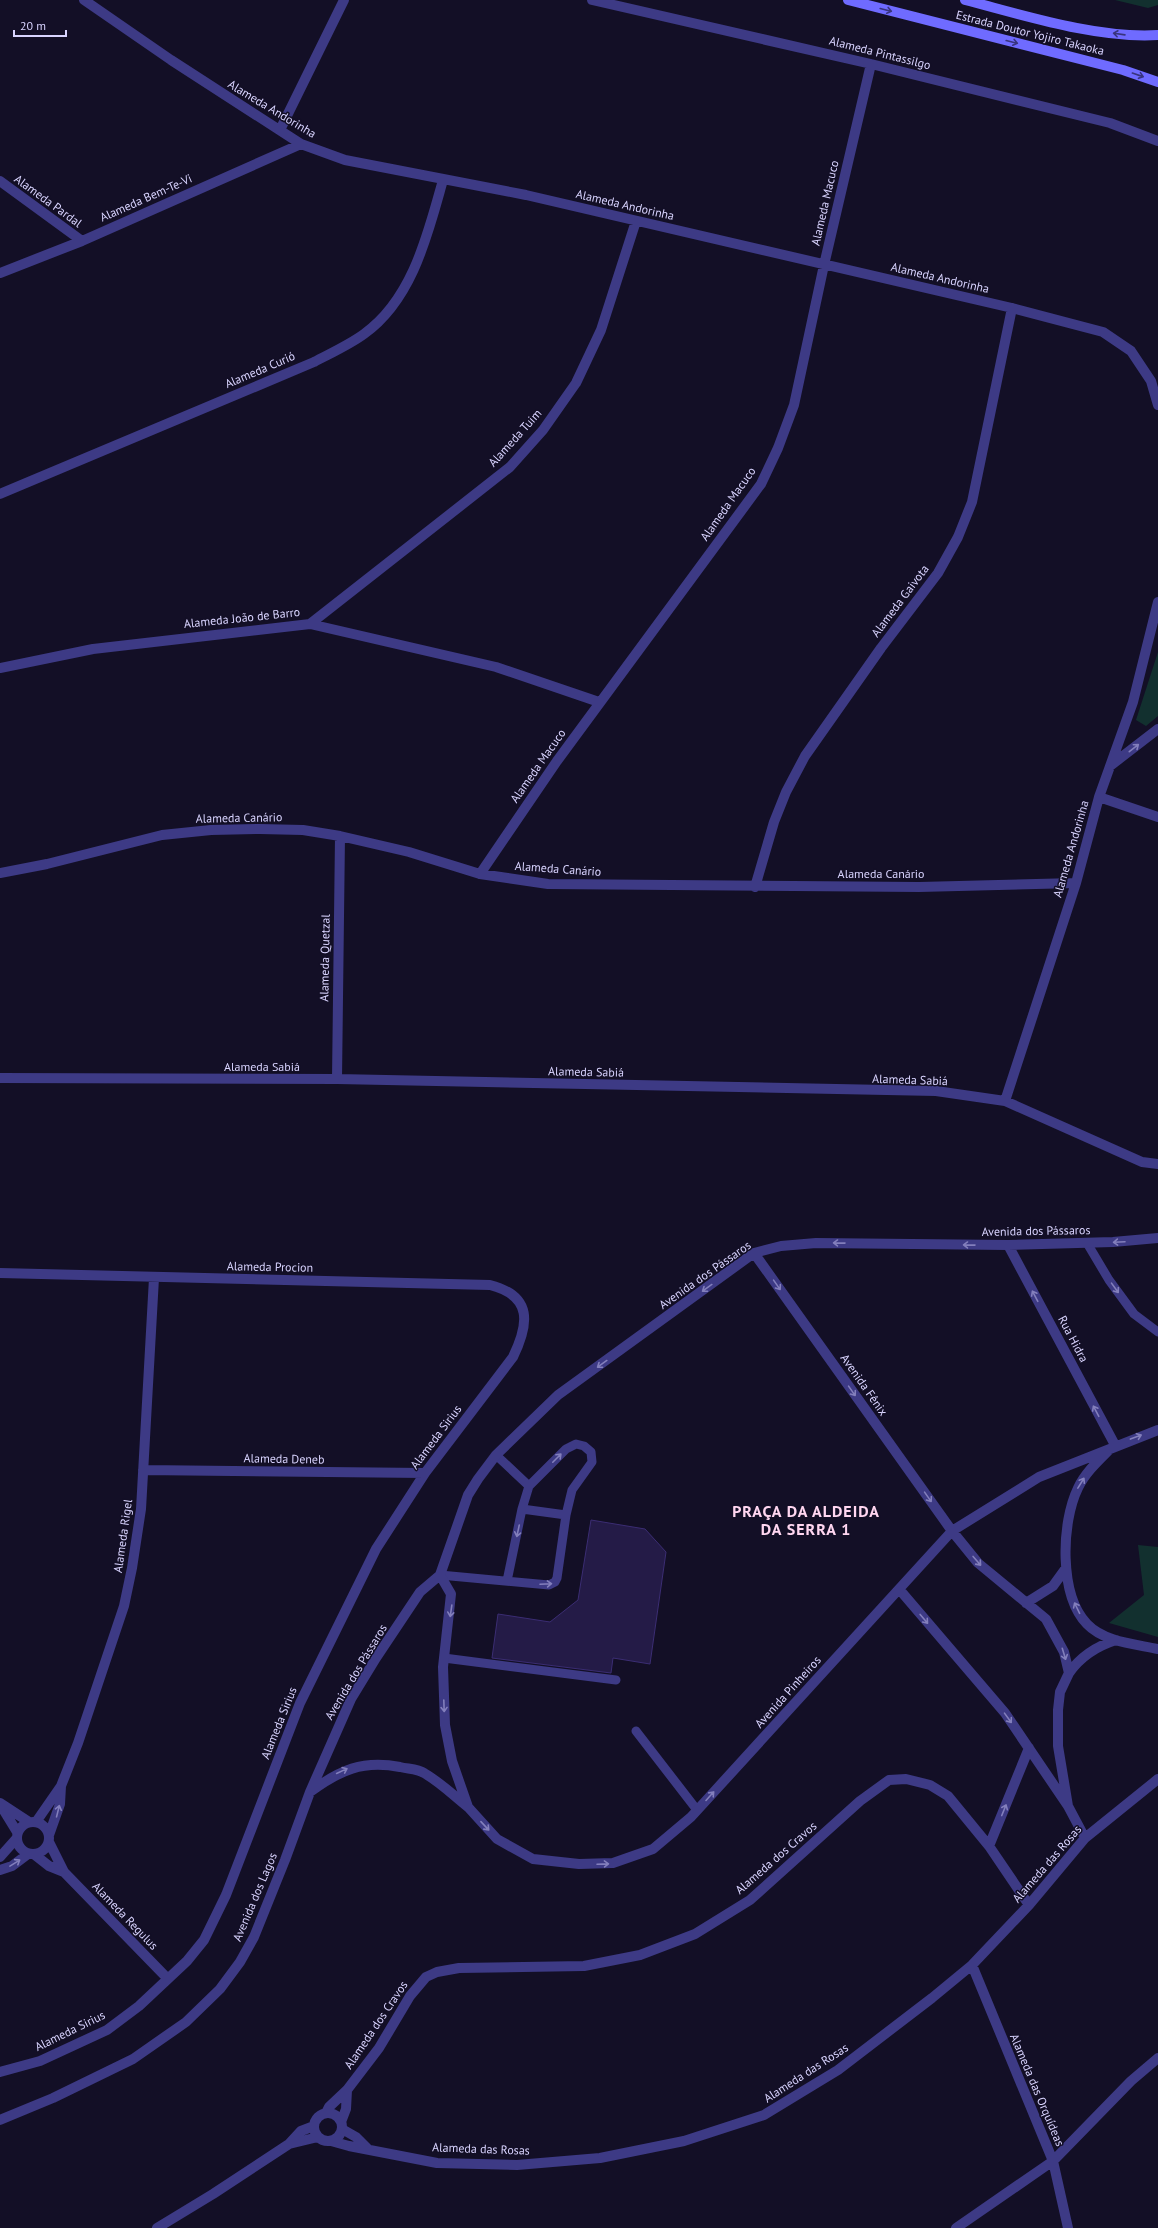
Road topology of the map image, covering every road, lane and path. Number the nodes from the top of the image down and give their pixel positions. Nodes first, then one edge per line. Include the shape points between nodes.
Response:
1 (84, 0) edge
2 (344, 0) edge
3 (592, 0) edge
4 (848, 0) edge
5 (965, 0) edge
6 (1158, 35) edge
7 (871, 64) junction
8 (1158, 82) edge
9 (280, 130) junction
10 (1158, 142) edge
11 (301, 144) junction
12 (443, 180) junction
13 (0, 181) edge
14 (636, 220) junction
15 (82, 241) junction
16 (824, 265) junction
17 (0, 273) edge
18 (1012, 308) junction
19 (1158, 405) edge
20 (0, 494) edge
21 (1158, 602) edge
22 (310, 624) junction
23 (0, 668) edge
24 (600, 702) junction
25 (1158, 729) edge
26 (1110, 766) junction
27 (1099, 797) junction
28 (1158, 817) edge
29 (340, 836) junction
30 (0, 873) edge
31 (480, 874) junction
32 (1076, 883) junction
33 (755, 887) junction
34 (0, 1078) edge
35 (337, 1079) junction
36 (1005, 1101) junction
37 (1158, 1164) edge
38 (1158, 1238) edge
39 (1087, 1243) junction
40 (1008, 1245) junction
41 (754, 1253) junction
42 (0, 1273) edge
43 (154, 1278) junction
44 (525, 1316) joint
45 (1158, 1332) edge
46 (1158, 1430) edge
47 (1115, 1445) junction
48 (496, 1455) junction
49 (143, 1470) junction
50 (425, 1472) junction
51 (529, 1486) junction
52 (522, 1509) junction
53 (566, 1515) junction
54 (952, 1531) junction
55 (1066, 1568) junction
56 (440, 1575) junction
57 (507, 1581) junction
58 (899, 1589) junction
59 (1026, 1603) junction
60 (1116, 1640) junction
61 (1158, 1648) edge
62 (443, 1662) junction
63 (1068, 1673) junction
64 (616, 1680) dead end
65 (636, 1731) dead end
66 (1030, 1748) junction
67 (1158, 1779) edge
68 (61, 1786) junction
69 (310, 1792) junction
70 (0, 1804) edge
71 (1068, 1806) junction
72 (468, 1808) junction
73 (697, 1810) junction
74 (32, 1822) junction
75 (16, 1836) junction
76 (1085, 1838) junction
77 (49, 1839) junction
78 (989, 1846) junction
79 (31, 1854) junction
80 (0, 1857) edge
81 (0, 1870) edge
82 (64, 1872) junction
83 (1029, 1905) junction
84 (972, 1965) junction
85 (168, 1979) junction
86 (1158, 2058) edge
87 (0, 2072) edge
88 (347, 2090) junction
89 (326, 2113) junction
90 (0, 2120) edge
91 (314, 2126) junction
92 (341, 2126) junction
93 (318, 2137) junction
94 (332, 2141) junction
95 (289, 2144) junction
96 (367, 2148) junction
97 (1053, 2161) junction
98 (157, 2228) edge
99 (956, 2228) edge
100 (1068, 2228) edge

1 - 9 street, Alameda Andorinha
2 - 9 street
3 - 7 street, Alameda Pintassilgo
4 -> 8 main road, Estrada Doutor Yojiro Takaoka via 1123,70
6 -> 5 main road, Estrada Doutor Yojiro Takaoka via 1140,36 1090,30
7 - 10 street, Alameda Pintassilgo via 1110,123
7 - 16 street, Alameda Macuco
9 - 11 street, Alameda Andorinha
11 - 12 street, Alameda Andorinha via 345,160
11 - 15 street, Alameda Bem-Te-Vi
12 - 14 street, Alameda Andorinha via 526,195
12 - 20 street, Alameda Curió via 423,252 401,293 366,333 314,362
13 - 15 street, Alameda Pardal
14 - 16 street, Alameda Andorinha
14 - 22 street, Alameda Tuim via 602,330 576,383 543,430 510,466
15 - 17 street, Alameda Bem-Te-Vi
16 - 18 street, Alameda Andorinha
16 - 24 street, Alameda Macuco via 794,405 761,484
18 - 19 street, Alameda Andorinha via 1103,332 1131,351 1151,381
18 - 33 street, Alameda Gaivota via 972,502 958,537 938,573 881,648 806,756 786,792 774,822
21 - 26 street, Alameda Andorinha via 1133,702
22 - 23 street, Alameda João de Barro via 93,649
22 - 24 street, Alameda João de Barro via 496,667
24 - 31 street, Alameda Macuco
26 -> 25 street
26 - 27 street, Alameda Andorinha
27 - 28 street
27 - 32 street, Alameda Andorinha
29 - 30 street, Alameda Canário via 303,830 211,830 162,835
29 - 31 street, Alameda Canário via 408,852
29 - 35 street, Alameda Quetzal
31 - 33 street, Alameda Canário via 548,884
32 - 33 street, Alameda Canário via 919,887
32 - 36 street, Alameda Andorinha
34 - 35 street, Alameda Sabiá
35 - 36 street, Alameda Sabiá via 936,1091
36 - 37 street, Alameda Sabiá via 1142,1162
38 -> 39 street, Avenida dos Pássaros
39 - 40 street, Avenida dos Pássaros
39 -> 45 lane via 1109,1280 1134,1314
40 -> 41 street, Avenida dos Pássaros via 816,1243 781,1246
47 -> 40 street, Rua Hidra
41 -> 48 street, Avenida dos Pássaros via 558,1395
41 -> 54 street, Avenida Fênix
42 - 43 street, Alameda Procion
43 - 44 street, Alameda Procion via 490,1285 502,1288 516,1297
43 - 49 street, Alameda Rigel
44 - 50 street, Alameda Sirius via 522,1339 513,1357
47 -> 46 street
47 - 54 street, Avenida Pinheiros via 1039,1477
55 -> 47 street via 1069,1508 1090,1469
48 - 51 lane
48 - 56 street, Avenida dos Pássaros via 468,1495
49 - 50 street, Alameda Deneb
49 - 68 street, Alameda Rigel via 141,1509 124,1606
50 - 85 street, Alameda Sirius via 376,1549 300,1703 226,1895 204,1940
51 - 52 lane
51 -> 53 lane via 566,1449 576,1444 584,1446 591,1452 592,1462 572,1490
52 - 53 lane
52 -> 57 lane
57 -> 53 lane via 549,1585 555,1582
54 - 58 street, Avenida Pinheiros
54 -> 59 street, Avenida Fênix via 978,1563
55 - 59 street via 1053,1586
60 -> 55 street via 1088,1625 1077,1610 1069,1588
56 - 57 lane
56 -> 62 street via 451,1594
56 - 69 street, Avenida dos Pássaros via 420,1592 376,1658 348,1706
58 -> 66 street via 1006,1714
73 -> 58 street, Avenida Pinheiros
59 -> 63 street, Avenida Fênix via 1046,1619 1056,1635 1064,1652
60 - 61 street
60 - 63 street via 1099,1645
62 - 64 lane
62 -> 72 street, Avenida Pinheiros via 445,1725 452,1761
63 - 71 street via 1060,1692 1058,1710 1061,1772
65 - 73 lane
66 - 71 street
78 -> 66 street
67 - 76 street, Alameda das Rosas
68 - 74 street, Alameda Rigel
77 -> 68 street, Alameda Rigel via 60,1804
69 -> 72 street, Avenida Pinheiros via 330,1777 350,1768 388,1765 424,1773
69 - 90 street, Avenida dos Lagos via 254,1937 240,1962 220,1988 186,2022 132,2059 53,2098
70 - 74 street
70 - 75 street
71 - 76 street
72 -> 73 street, Avenida Pinheiros via 497,1839 533,1859 579,1864 613,1863 653,1848
74 - 75 street via 20,1828
74 - 77 street via 42,1824
75 - 79 street via 22,1851
75 - 80 street
76 - 83 street, Alameda das Rosas
77 - 79 street via 41,1853
77 - 82 street, Alameda Regulus
78 - 83 street, Alameda dos Cravos
78 - 88 street, Alameda dos Cravos via 948,1796 930,1785 906,1779 889,1780 860,1801 750,1900 695,1934 640,1955 584,1966 459,1968 426,1977 410,1996 379,2048
81 -> 79 street
79 - 82 street, Alameda Regulus
82 - 85 street, Alameda Regulus
83 - 84 street, Alameda das Rosas
84 - 96 street, Alameda das Rosas via 838,2070 771,2111 684,2141 600,2158 517,2165 437,2163
84 - 97 street, Alameda das Orquídeas
85 - 87 street, Alameda Sirius via 139,2006 107,2030 40,2061
86 - 97 street via 1131,2081
88 - 89 street, Alameda dos Cravos
88 - 92 street via 346,2109
89 - 91 street via 316,2120
89 - 92 street via 338,2117
91 - 93 street
91 - 95 street via 301,2131
92 - 94 street via 340,2135
92 - 96 street via 356,2136
93 - 94 street
93 - 95 street
94 - 96 street, Alameda das Rosas
95 - 98 street
97 - 99 street
97 - 100 street, Alameda das Orquídeas

